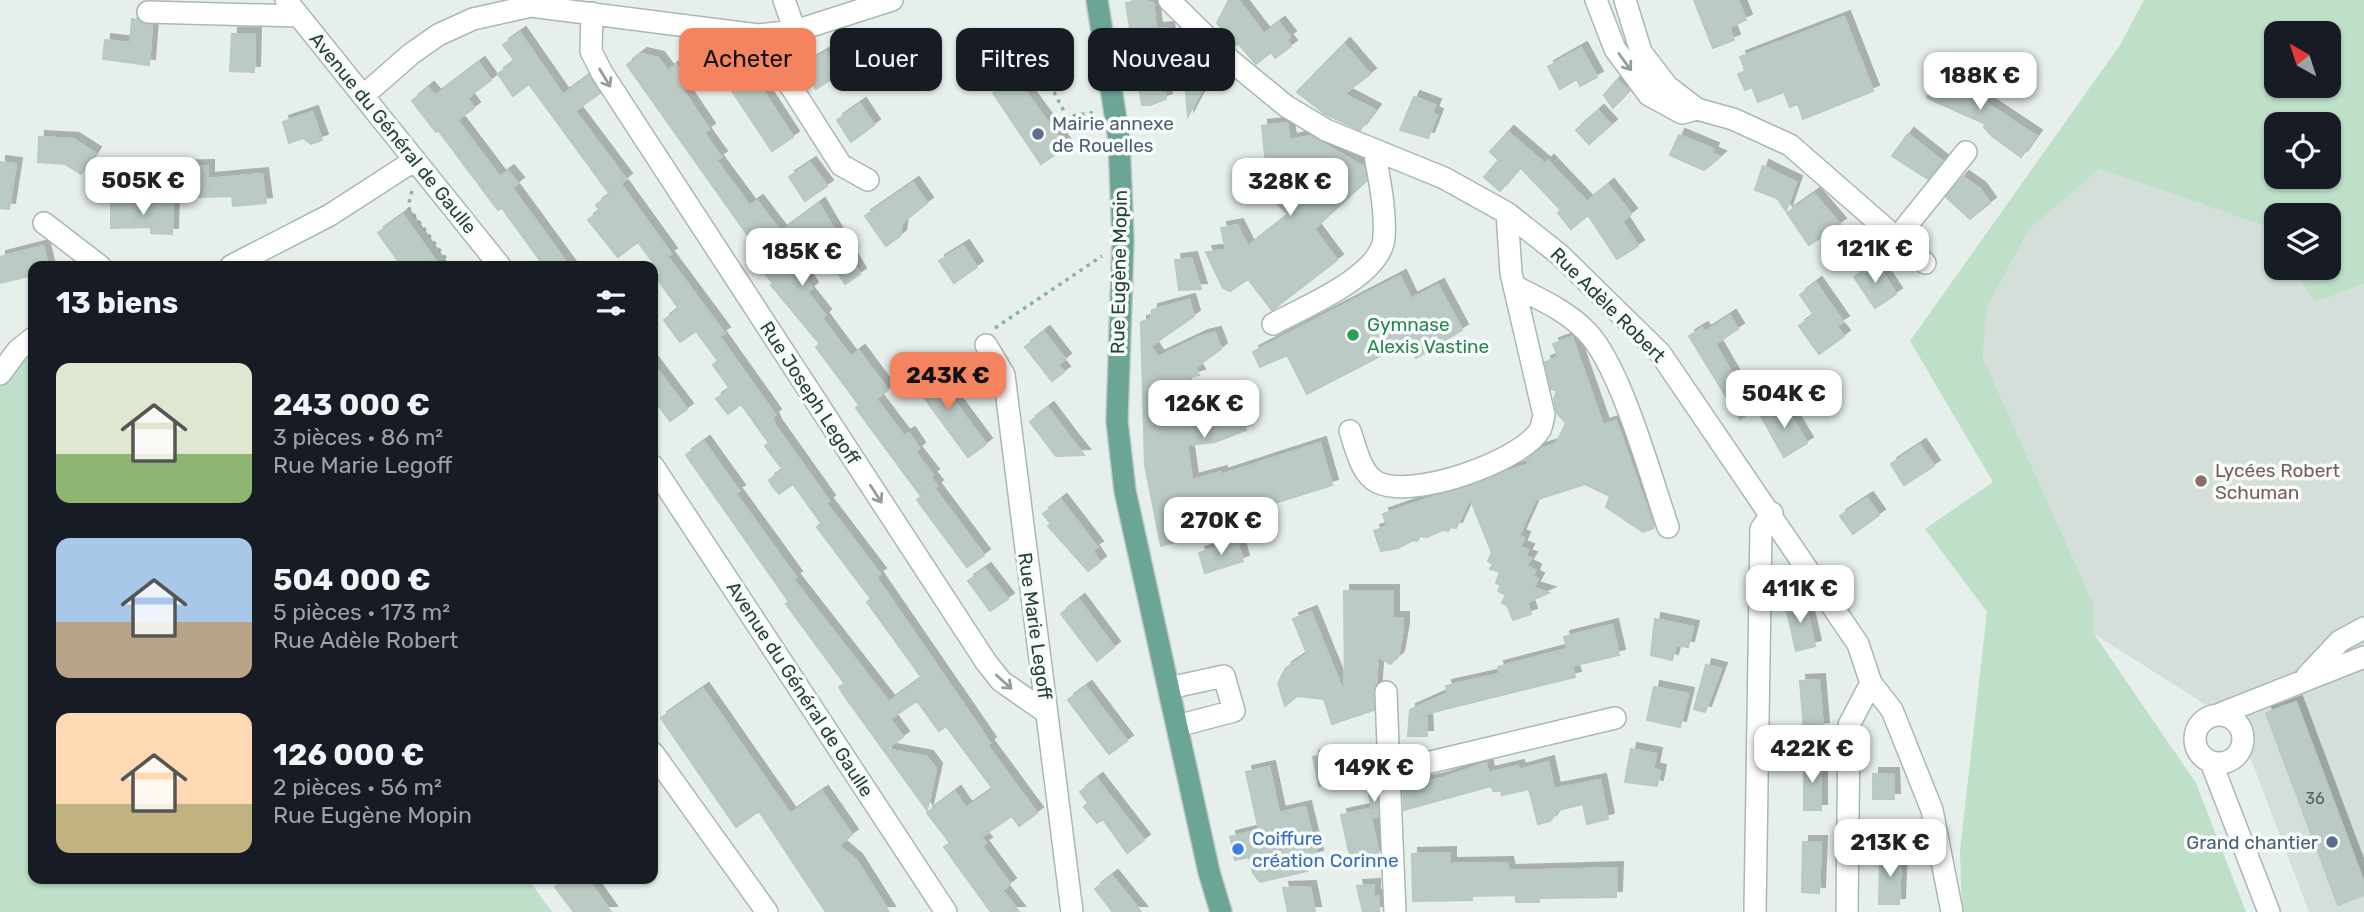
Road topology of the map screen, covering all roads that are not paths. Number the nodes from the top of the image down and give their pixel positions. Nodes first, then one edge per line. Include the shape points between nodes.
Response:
1 (784, 0) edge
2 (892, 0) edge
3 (1097, 0) edge
4 (1168, 0) edge
5 (1596, 0) edge
6 (1625, 0) edge
7 (531, 3) edge
8 (292, 8) edge
9 (148, 12) dead end
10 (592, 13) junction
11 (705, 28) edge
12 (793, 28) edge
13 (803, 28) edge
14 (794, 91) edge
15 (363, 96) junction
16 (1697, 109) junction
17 (1374, 150) junction
18 (1966, 152) dead end
19 (415, 160) junction
20 (868, 180) dead end
21 (1507, 213) junction
22 (44, 223) dead end
23 (1896, 239) junction
24 (93, 261) edge
25 (241, 261) edge
26 (496, 261) edge
27 (1925, 263) dead end
28 (1514, 286) junction
29 (1273, 324) dead end
30 (28, 342) edge
31 (986, 345) road end
32 (0, 374) edge
33 (1350, 431) dead end
34 (658, 474) edge
35 (1772, 513) junction
36 (1668, 527) dead end
37 (2364, 628) edge
38 (2364, 657) edge
39 (2303, 680) junction
40 (1871, 683) junction
41 (1169, 688) junction
42 (1386, 692) dead end
43 (1047, 713) junction
44 (2220, 714) junction
45 (1615, 718) dead end
46 (1177, 726) junction
47 (658, 760) edge
48 (2211, 762) junction
49 (1389, 772) junction
50 (1068, 886) junction
51 (767, 912) edge
52 (946, 912) edge
53 (1072, 912) edge
54 (1085, 912) edge
55 (1221, 912) edge
56 (1395, 912) edge
57 (1755, 912) edge
58 (1847, 912) edge
59 (1952, 912) edge
60 (2269, 912) edge

1 - 12 street
2 - 13 street
3 - 41 main road, Rue Eugène Mopin via 1119,139 1124,241 1117,421 1125,491
4 - 17 street, Rue Adèle Robert via 1286,106 1326,130
5 -> 16 street via 1615,49 1649,95 1682,113
6 - 16 street via 1641,52 1667,86
7 - 10 street
7 - 15 street via 473,19 438,35
8 - 9 street
8 - 15 street, Avenue du Général de Gaulle
10 - 11 street
10 -> 43 street, Rue Joseph Legoff via 591,51 602,73 986,662 1001,681
14 - 20 street via 841,164
15 - 19 street, Avenue du Général de Gaulle
16 - 23 street via 1734,119 1790,145
17 - 21 street, Rue Adèle Robert via 1444,178
17 - 29 street via 1384,239 1375,260 1360,275
18 - 23 street
19 - 25 street via 330,215
19 - 26 street, Avenue du Général de Gaulle
21 - 28 street
21 - 35 street, Rue Adèle Robert via 1560,255 1660,353
22 - 24 street
23 - 27 street
28 - 33 street via 1544,415 1540,430 1526,443 1465,477 1401,487 1378,483 1366,473
28 - 36 street via 1558,308 1588,333 1607,361
30 - 32 street
31 - 43 street, Rue Marie Legoff via 1004,375
34 - 52 street, Avenue du Général de Gaulle
35 - 40 street, Rue Adèle Robert via 1858,643
35 - 57 street via 1761,529
37 - 39 street via 2340,641
38 - 39 street
39 - 44 street
40 - 58 street via 1849,725
40 - 59 street, Rue Adèle Robert via 1892,710 1932,810
41 - 46 main road, Rue Eugène Mopin
41 - 46 street via 1224,676 1234,711
42 - 49 street
43 - 50 street, Rue Marie Legoff
44 - 48 street via 2201,722 2195,734 2196,748
44 - 48 street via 2235,720 2243,743 2235,757
45 - 49 street
46 - 55 main road, Rue Eugène Mopin
47 - 51 street
48 - 60 street
49 - 56 street
50 - 53 street, Rue Marie Legoff
50 - 54 street

